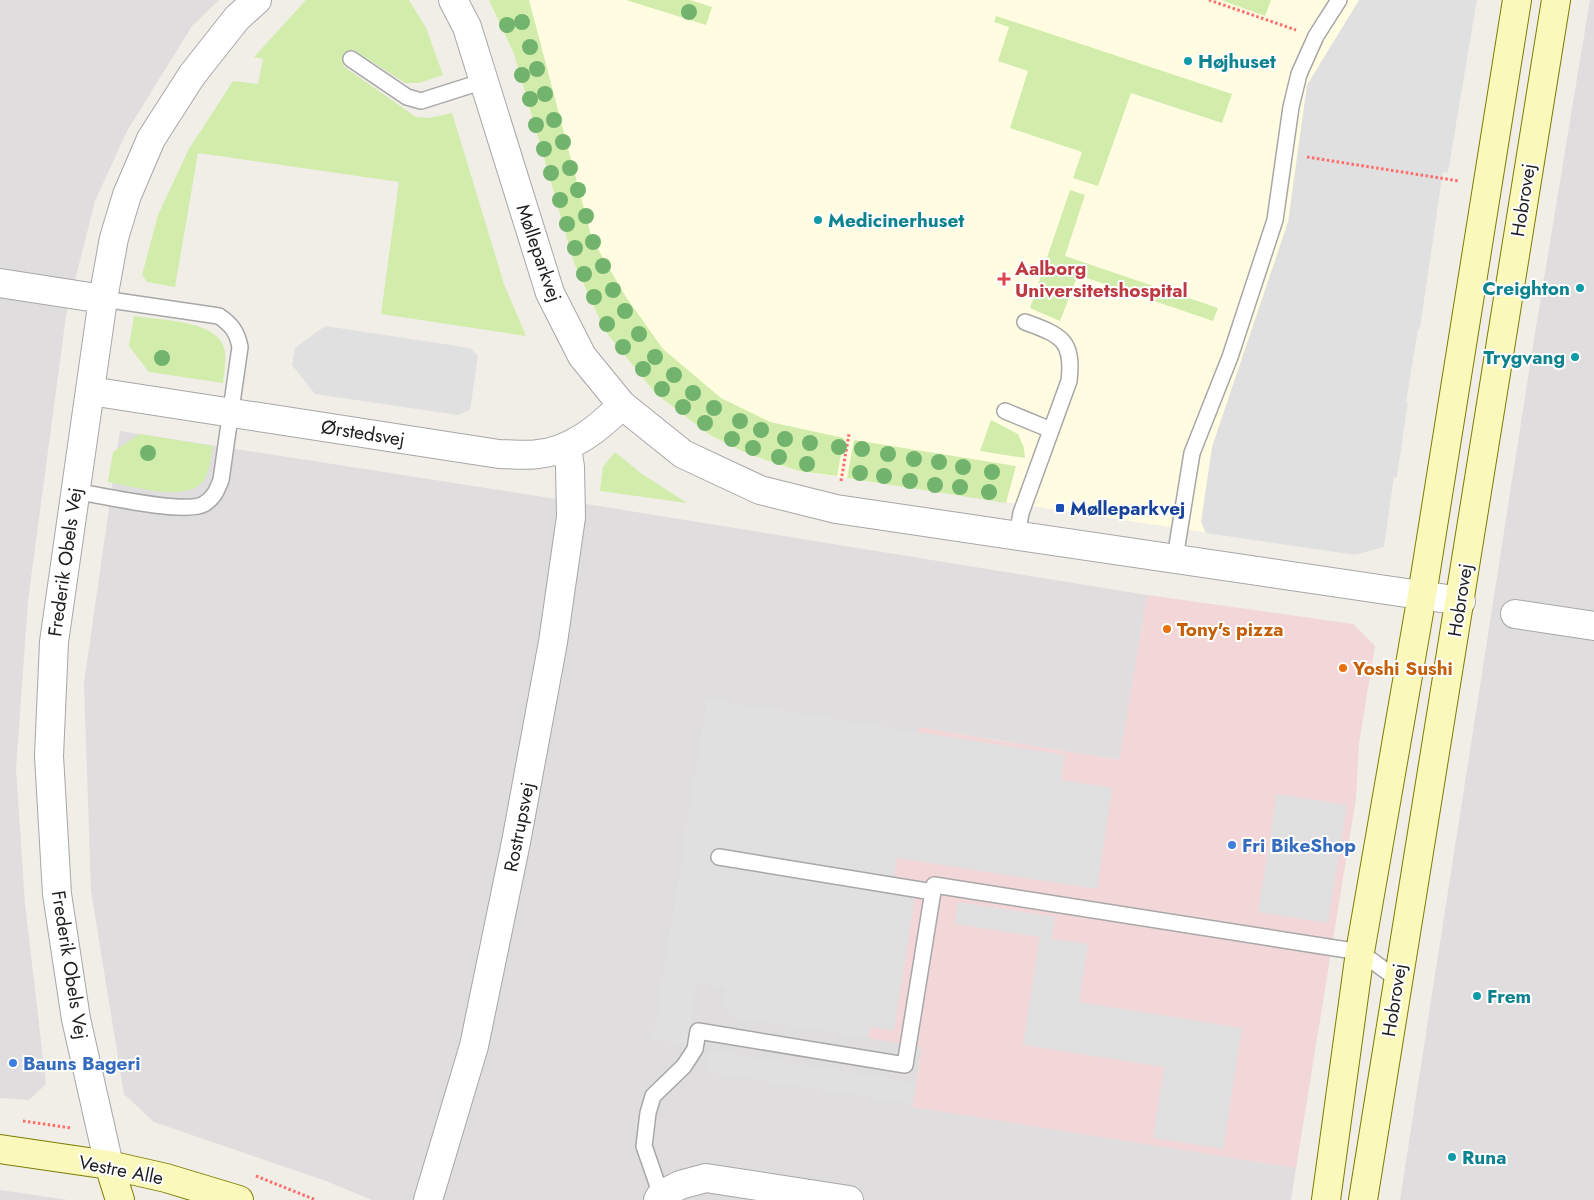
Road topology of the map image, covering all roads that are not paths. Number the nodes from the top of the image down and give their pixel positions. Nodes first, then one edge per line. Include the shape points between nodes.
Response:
1 (257, 0) edge
2 (453, 0) edge
3 (1339, 0) edge
4 (1517, 0) edge
5 (1556, 0) edge
6 (351, 59) dead end
7 (484, 81) junction
8 (0, 283) edge
9 (103, 299) junction
10 (1025, 322) dead end
11 (90, 391) junction
12 (622, 405) junction
13 (1005, 412) dead end
14 (230, 413) junction
15 (1051, 430) junction
16 (567, 448) junction
17 (74, 491) junction
18 (1017, 536) junction
19 (1175, 558) junction
20 (1422, 595) junction
21 (1460, 601) junction
22 (1514, 614) dead end
23 (1594, 626) edge
24 (719, 857) dead end
25 (933, 892) junction
26 (1360, 952) junction
27 (1397, 979) junction
28 (0, 1149) edge
29 (109, 1165) junction
30 (659, 1198) edge
31 (120, 1200) edge
32 (239, 1200) edge
33 (428, 1200) edge
34 (849, 1200) edge
35 (1326, 1200) edge
36 (1363, 1200) edge

1 - 9 street, Frederik Obels Vej via 237,18 192,75 151,139 127,195 114,238
2 - 7 street, Mølleparkvej via 467,27
3 - 19 lane via 1316,36 1299,74 1275,220 1230,357 1192,453
4 - 20 main road, Hobrovej
5 - 21 main road, Hobrovej
6 - 7 lane via 407,97 421,101
7 - 12 street, Mølleparkvej via 550,293 582,356
8 - 9 street
9 - 11 street, Frederik Obels Vej
9 - 14 lane via 219,316 230,324 238,333 240,347
10 - 15 lane via 1056,334 1072,360 1069,381
11 - 14 street, Ørstedsvej
11 - 17 street, Frederik Obels Vej
12 - 16 street, Ørstedsvej via 605,422
12 - 18 street, Mølleparkvej via 683,454 760,490 836,508
13 - 15 lane
14 - 16 street, Ørstedsvej via 499,454 538,454
14 - 17 lane via 221,480 215,495 202,505 183,509
15 - 18 lane via 1021,513
16 - 33 street, Rostrupsvej via 571,517 553,642 474,1046
17 - 29 street, Frederik Obels Vej via 54,642 49,756 57,894 76,1019
18 - 19 street, Mølleparkvej
19 - 20 street, Mølleparkvej
20 - 21 street, Mølleparkvej
20 - 26 main road, Hobrovej
21 - 27 main road, Hobrovej
22 - 23 street
24 - 25 lane
25 - 26 lane via 934,885
25 - 30 lane via 905,1065 698,1031 695,1049 684,1066 653,1096 648,1113 644,1146
26 - 27 lane
26 - 35 main road, Hobrovej
27 - 36 main road, Hobrovej
28 - 29 main road, Vestre Alle
29 - 31 main road
29 - 32 main road, Vestre Alle
30 - 34 street via 680,1184 706,1178

